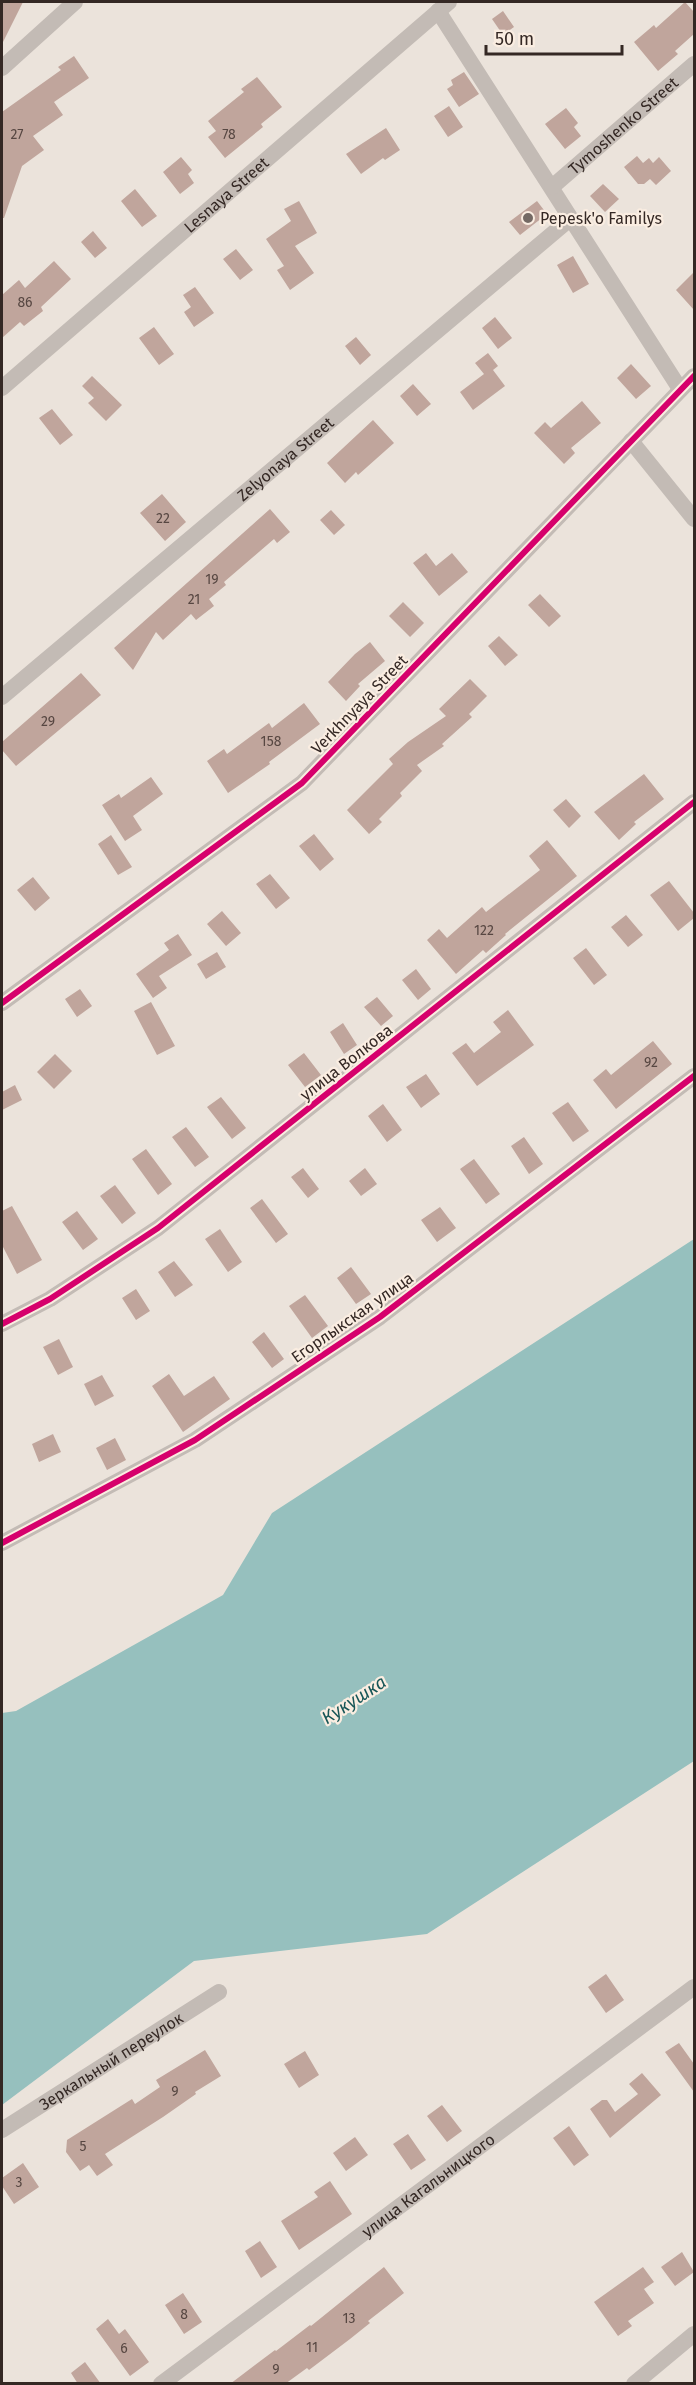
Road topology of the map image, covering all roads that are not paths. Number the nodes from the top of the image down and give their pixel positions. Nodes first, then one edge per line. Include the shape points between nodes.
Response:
1 (75, 2) edge
2 (444, 6) edge
3 (694, 64) edge
4 (2, 68) edge
5 (552, 187) junction
6 (570, 219) junction
7 (694, 376) edge
8 (2, 388) edge
9 (680, 389) junction
10 (631, 441) junction
11 (694, 519) edge
12 (2, 697) edge
13 (694, 802) edge
14 (2, 1003) edge
15 (694, 1076) edge
16 (2, 1324) edge
17 (2, 1544) edge
18 (694, 1987) edge
19 (219, 1992) dead end
20 (2, 2130) edge
21 (694, 2334) edge
22 (161, 2384) edge
23 (634, 2384) edge

1 - 4 street
2 - 5 street
2 - 8 street, Lesnaya Street
3 - 5 street, Tymoshenko Street
5 - 6 street
6 - 9 street
6 - 12 street, Zelyonaya Street
7 - 9 street, Verkhnyaya Street
9 - 10 street, Verkhnyaya Street
10 - 11 street
10 - 14 street, Verkhnyaya Street via 302,783
13 - 16 street, улица Волкова via 158,1228 50,1299
15 - 17 street, Егорлыкская улица via 380,1317 195,1440
18 - 22 street, улица Кагальницкого
19 - 20 street, Зеркальный переулок
21 - 23 street

